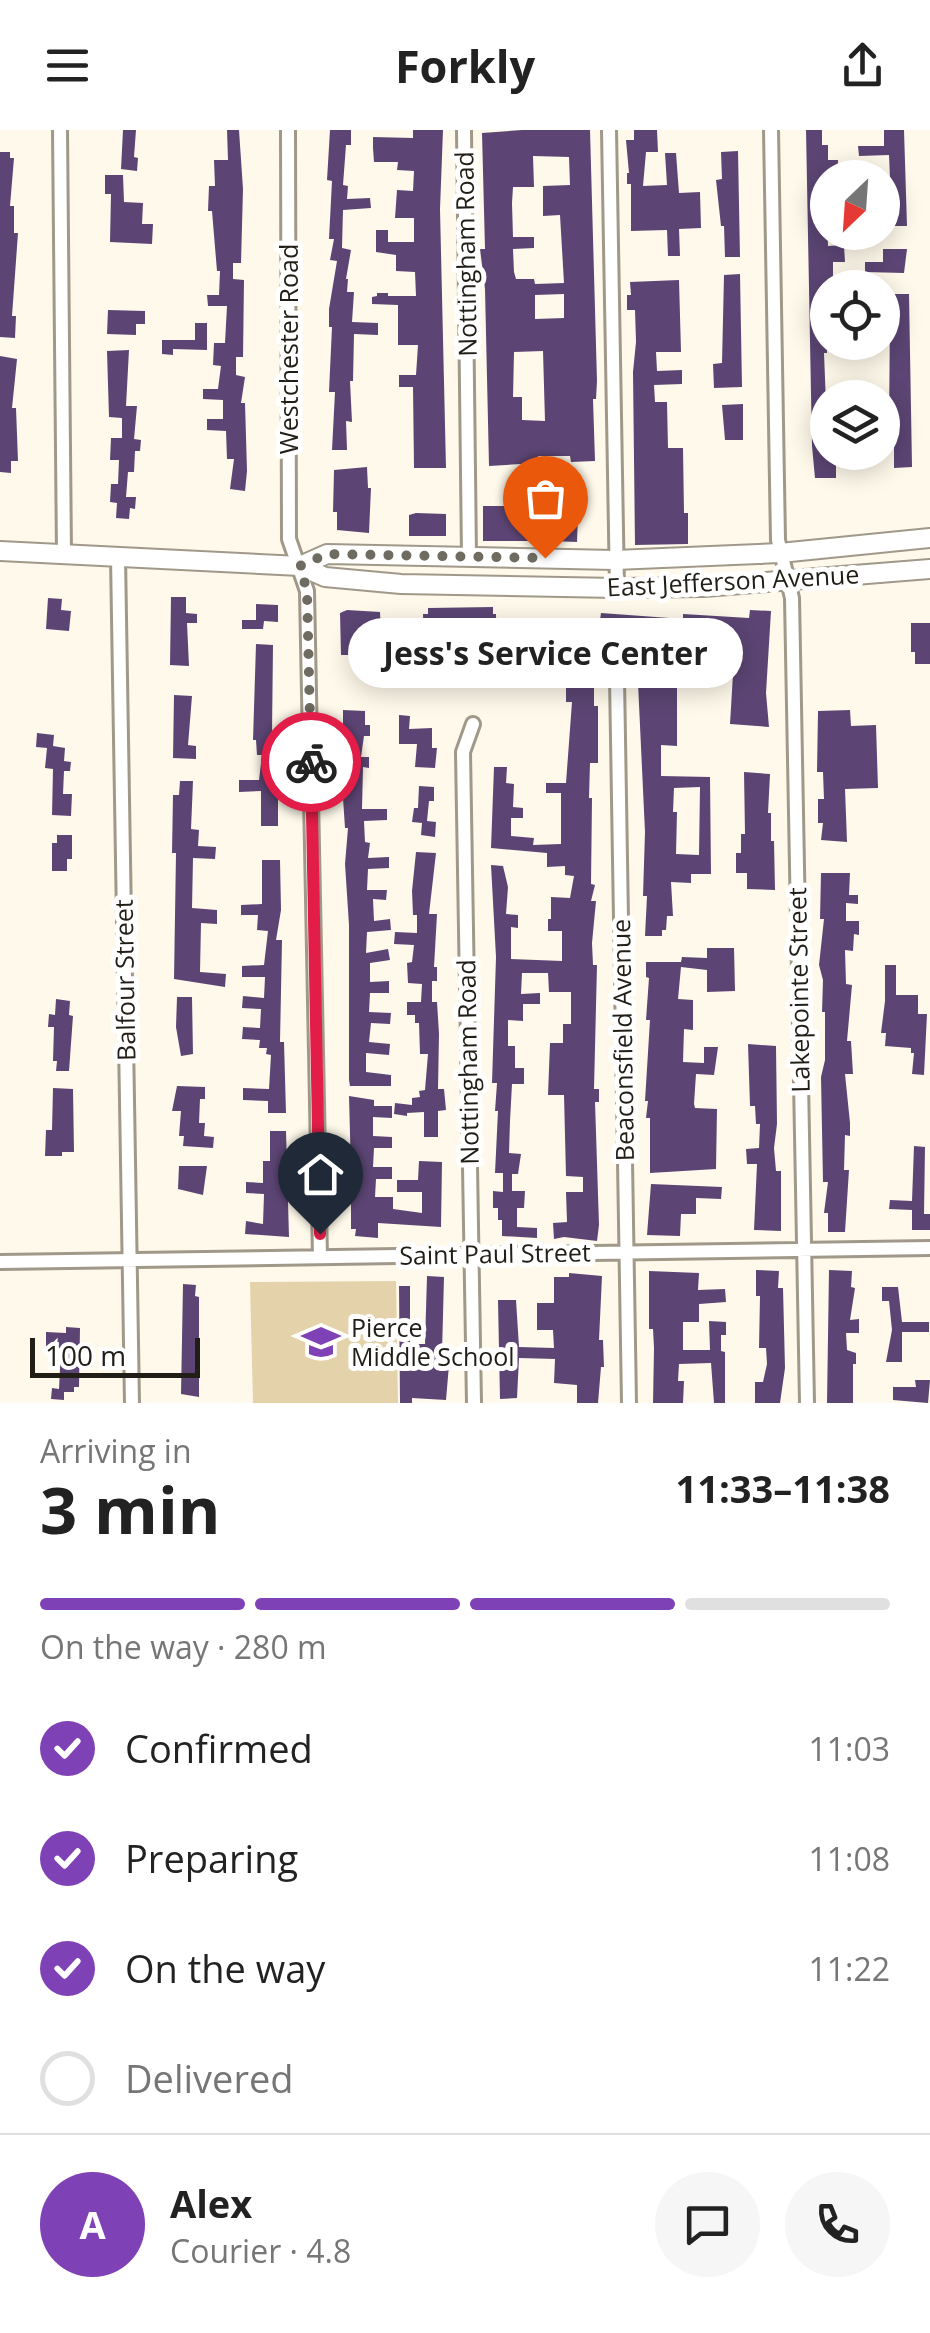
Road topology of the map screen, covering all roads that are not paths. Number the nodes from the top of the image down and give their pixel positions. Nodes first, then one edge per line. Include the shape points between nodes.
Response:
1 (60, 130) edge
2 (288, 130) edge
3 (464, 130) edge
4 (609, 130) edge
5 (771, 130) edge
6 (930, 538) edge
7 (0, 551) edge
8 (780, 553) junction
9 (64, 554) junction
10 (402, 556) junction
11 (118, 557) junction
12 (469, 557) junction
13 (615, 560) junction
14 (300, 566) junction
15 (930, 570) edge
16 (787, 579) junction
17 (401, 584) junction
18 (617, 588) junction
19 (616, 678) dead end
20 (473, 724) dead end
21 (930, 1248) edge
22 (805, 1250) junction
23 (626, 1252) junction
24 (471, 1254) junction
25 (320, 1257) junction
26 (130, 1260) junction
27 (0, 1262) edge
28 (132, 1403) edge
29 (474, 1403) edge
30 (629, 1403) edge
31 (807, 1403) edge

1 - 9 street
2 - 14 street, Westchester Road via 289,539
3 - 12 street, Nottingham Road
4 - 13 street
5 - 8 street
6 - 8 main road, East Jefferson Avenue
7 - 9 main road, East Jefferson Avenue
8 - 13 main road, East Jefferson Avenue
8 - 16 street, Lakepointe Street
9 - 11 main road, East Jefferson Avenue
10 - 12 main road, East Jefferson Avenue
10 - 14 main road, East Jefferson Avenue via 327,554
10 - 17 main road
11 - 14 main road, East Jefferson Avenue
11 - 26 street, Balfour Street
12 - 13 main road, East Jefferson Avenue
13 - 18 street
14 - 17 main road, East Jefferson Avenue via 325,577
14 - 25 street, Westchester Road via 307,591
15 - 16 main road, East Jefferson Avenue
16 - 18 main road, East Jefferson Avenue
16 - 22 street, Lakepointe Street
17 - 18 main road, East Jefferson Avenue
19 - 23 street, Beaconsfield Avenue
20 - 24 street, Nottingham Road via 463,752
21 - 22 street, Saint Paul Street
22 - 23 street, Saint Paul Street
22 - 31 street, Lakepointe Street
23 - 24 street, Saint Paul Street
23 - 30 street, Beaconsfield Avenue
24 - 25 street, Saint Paul Street
24 - 29 street, Nottingham Road
25 - 26 street, Saint Paul Street
26 - 27 street, Saint Paul Street
26 - 28 street, Balfour Street

